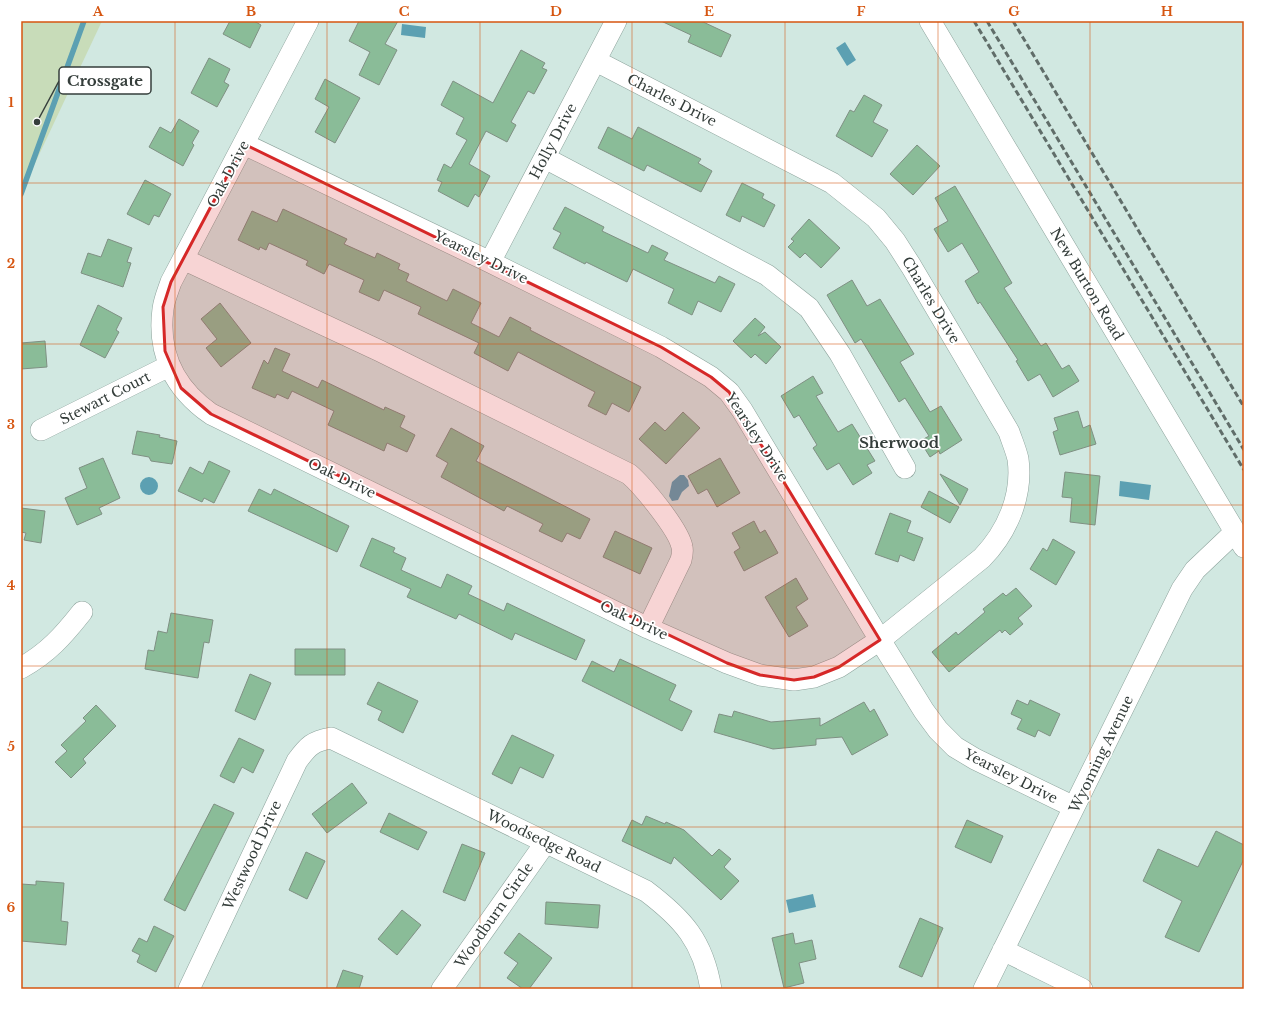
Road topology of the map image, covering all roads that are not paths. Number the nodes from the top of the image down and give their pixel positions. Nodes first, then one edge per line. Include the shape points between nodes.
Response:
1 (308, 21) edge
2 (616, 21) edge
3 (930, 21) edge
4 (596, 61) junction
5 (244, 144) junction
6 (545, 158) junction
7 (183, 259) junction
8 (490, 262) junction
9 (170, 366) junction
10 (41, 430) dead end
11 (905, 468) dead end
12 (1239, 539) edge
13 (82, 612) dead end
14 (648, 628) junction
15 (880, 640) junction
16 (21, 668) edge
17 (331, 738) joint
18 (1074, 807) junction
19 (546, 842) junction
20 (1003, 950) junction
21 (189, 989) edge
22 (442, 989) edge
23 (711, 989) edge
24 (984, 989) edge
25 (1082, 989) edge

1 - 5 street, Oak Drive
2 - 4 street, Holly Drive
3 - 12 street, New Burton Road
4 - 6 street, Holly Drive
4 - 15 street, Charles Drive via 832,183 876,218 911,266 1009,432 1017,458 1019,480 1006,528 982,558
5 - 7 street, Oak Drive
5 - 8 street, Yearsley Drive
6 - 8 street, Holly Drive
6 - 11 street via 767,275 809,308 840,354
7 - 9 street, Oak Drive via 171,282 163,308 161,332
7 - 14 street via 380,351 629,474 640,484 679,537 683,548 681,560
8 - 15 street, Yearsley Drive via 661,347 711,377 729,392 753,427
9 - 10 street, Stewart Court
9 - 14 street, Oak Drive via 181,388 195,403 212,414
12 - 18 street, Wyoming Avenue via 1195,570 1182,589
13 - 16 street via 60,640 40,657
14 - 15 street, Oak Drive via 760,675 794,680 814,677 839,667
15 - 18 street, Yearsley Drive via 924,711 955,747
17 - 19 street, Woodsedge Road
17 - 21 street, Westwood Drive via 319,740 307,747 298,761
18 - 20 street, Wyoming Avenue
19 - 22 street, Woodburn Circle
19 - 23 street, Woodsedge Road via 646,891 671,910 692,935 707,969
20 - 24 street, Wyoming Avenue
20 - 25 street

